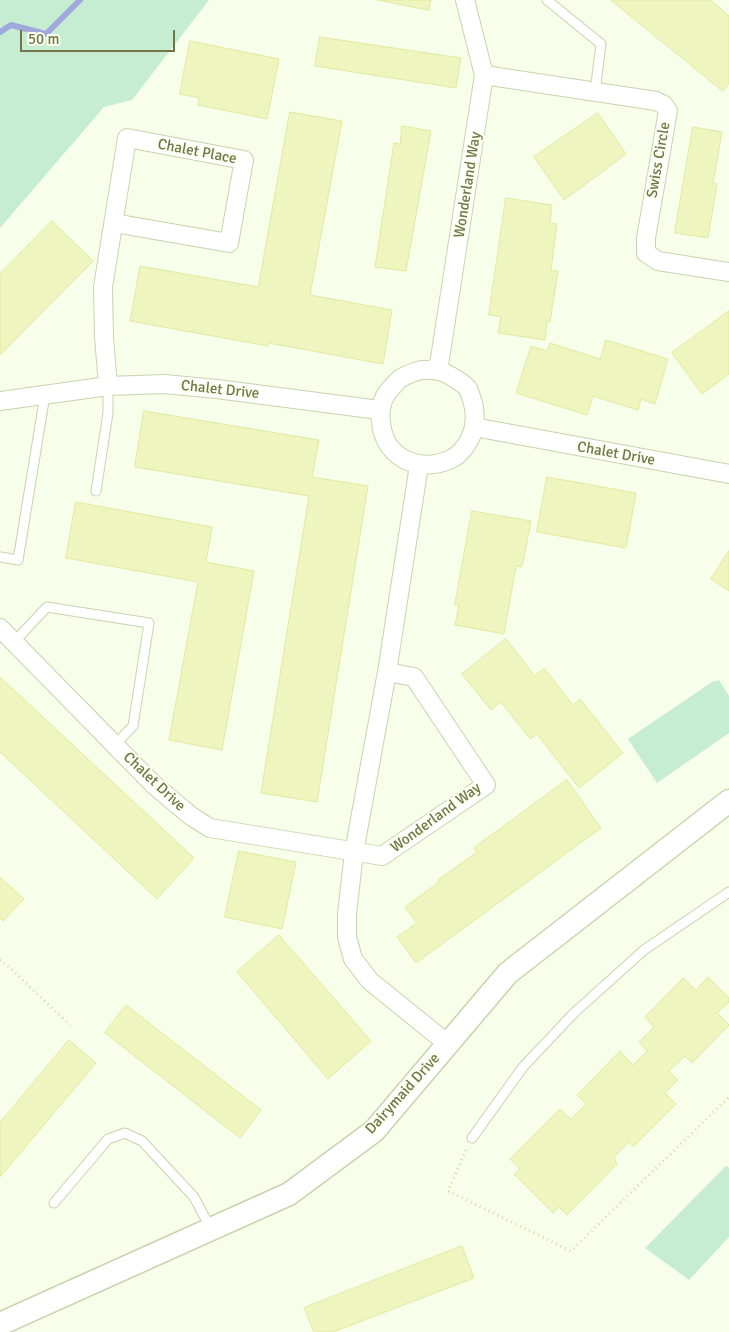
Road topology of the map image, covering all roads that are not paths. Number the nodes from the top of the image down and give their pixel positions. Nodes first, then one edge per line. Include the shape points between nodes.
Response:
1 (465, 0) edge
2 (547, 0) edge
3 (484, 75) junction
4 (595, 92) junction
5 (114, 223) junction
6 (729, 272) edge
7 (438, 371) junction
8 (108, 386) junction
9 (44, 395) junction
10 (0, 401) edge
11 (379, 410) junction
12 (474, 428) junction
13 (419, 465) junction
14 (729, 474) edge
15 (96, 491) dead end
16 (0, 557) edge
17 (0, 628) edge
18 (14, 642) junction
19 (387, 672) junction
20 (115, 745) junction
21 (729, 802) edge
22 (354, 852) junction
23 (729, 892) edge
24 (448, 1044) junction
25 (472, 1138) road end
26 (54, 1203) dead end
27 (211, 1229) junction
28 (0, 1324) edge

1 - 3 street, Wonderland Way
2 - 4 lane via 601,44
3 - 4 street, Swiss Circle
3 - 7 street, Wonderland Way
4 - 6 street, Swiss Circle via 656,101 668,111 646,253 658,261
5 - 5 street, Chalet Place via 229,243 244,160 127,138
5 - 8 street, Chalet Place via 103,287
7 - 11 street via 421,370 401,377 386,393
7 - 12 street via 468,389 474,406
8 - 9 street, Chalet Drive
8 - 11 street, Chalet Drive via 164,384
8 - 15 lane via 108,413
9 - 10 street, Chalet Drive
9 - 16 lane via 18,560
11 - 13 street via 382,432 388,445 401,458
12 - 13 street via 466,446 454,458 439,464
12 - 14 street, Chalet Drive
13 - 19 street
17 - 18 street, Chalet Drive
18 - 20 street, Chalet Drive
18 - 20 lane via 47,607 149,623 134,726
19 - 22 street
19 - 22 street, Wonderland Way via 414,677 486,785 382,856
20 - 22 street, Chalet Drive via 180,808 210,828
21 - 24 street, Dairymaid Drive via 508,974
22 - 24 street via 347,914 347,936 353,959 370,981
23 - 25 lane via 644,950 574,1013 523,1067
24 - 27 street, Dairymaid Drive via 374,1131 289,1194
26 - 27 lane via 108,1139 125,1133 142,1141 194,1197
27 - 28 street, Dairymaid Drive

